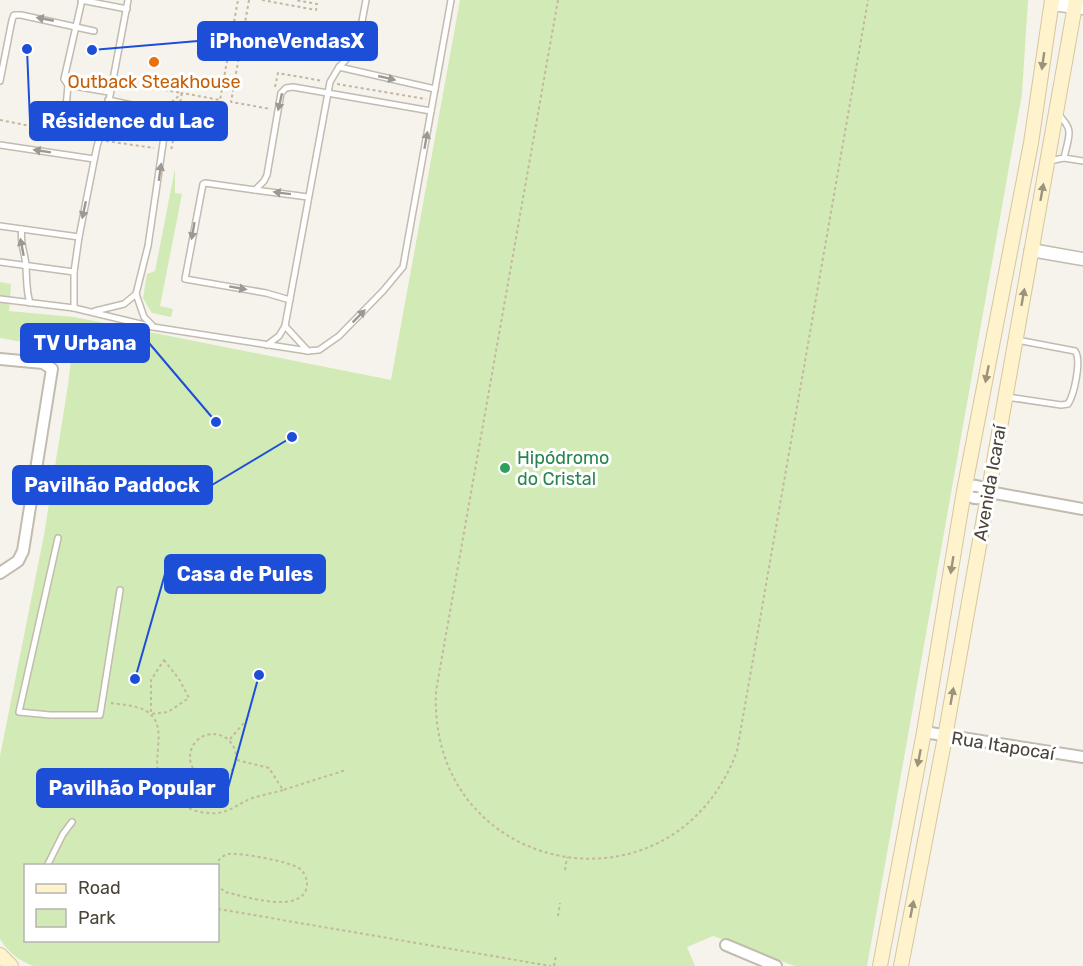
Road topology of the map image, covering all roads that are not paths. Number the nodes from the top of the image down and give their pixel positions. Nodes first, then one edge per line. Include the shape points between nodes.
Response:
1 (81, 0) edge
2 (128, 0) edge
3 (366, 0) edge
4 (451, 0) edge
5 (1052, 2) edge
6 (1078, 5) edge
7 (127, 9) junction
8 (75, 25) junction
9 (94, 31) dead end
10 (339, 67) junction
11 (0, 81) edge
12 (68, 85) junction
13 (435, 89) junction
14 (109, 92) junction
15 (328, 93) junction
16 (108, 100) junction
17 (431, 111) junction
18 (1056, 112) junction
19 (105, 119) junction
20 (0, 145) edge
21 (1064, 158) junction
22 (94, 159) junction
23 (1083, 161) edge
24 (1047, 162) junction
25 (255, 190) junction
26 (308, 198) junction
27 (0, 226) edge
28 (22, 229) junction
29 (1014, 234) junction
30 (79, 237) junction
31 (1031, 250) junction
32 (1083, 259) edge
33 (0, 262) edge
34 (26, 266) junction
35 (74, 272) junction
36 (136, 294) junction
37 (0, 299) edge
38 (290, 300) junction
39 (30, 303) junction
40 (74, 308) junction
41 (91, 312) junction
42 (285, 326) junction
43 (153, 327) junction
44 (1016, 339) junction
45 (267, 345) junction
46 (308, 351) junction
47 (0, 359) edge
48 (1005, 397) junction
49 (964, 491) junction
50 (988, 492) junction
51 (1083, 509) edge
52 (58, 537) dead end
53 (0, 573) edge
54 (120, 590) dead end
55 (924, 732) junction
56 (945, 737) junction
57 (1083, 757) edge
58 (72, 822) dead end
59 (48, 864) edge
60 (726, 945) dead end
61 (0, 955) edge
62 (11, 966) edge
63 (776, 966) edge
64 (880, 966) edge
65 (901, 966) edge

1 - 7 lane
1 - 8 lane
2 - 7 lane
3 - 10 lane via 357,48
4 - 13 lane
5 - 6 street
5 -> 29 main road, Avenida Icaraí
6 - 18 main road, Avenida Icaraí
7 - 14 lane
8 - 9 lane
8 -> 11 lane via 14,15
8 - 12 lane via 64,79
10 -> 13 lane
10 - 15 lane
12 - 14 lane
12 - 19 lane via 66,108
13 - 17 lane
14 - 16 lane
15 - 17 lane
15 -> 25 lane via 292,87 281,93 267,175
15 - 26 lane
16 - 19 lane
36 -> 16 lane via 161,167 165,116 160,111
46 -> 17 lane via 319,350 339,336 403,267
18 - 21 lane via 1070,130
18 - 24 main road, Avenida Icaraí
19 - 22 lane
22 -> 20 lane
21 - 23 lane
21 - 24 lane
22 -> 30 lane
31 -> 24 main road, Avenida Icaraí
26 -> 25 lane
25 -> 38 lane via 203,184 185,279
26 - 38 lane
27 - 28 lane
28 - 30 lane
34 -> 28 lane
29 - 31 main road
29 -> 49 main road, Avenida Icaraí
30 - 35 lane
31 - 32 street
44 -> 31 main road, Avenida Icaraí
33 - 34 lane
34 - 35 lane
34 - 39 lane
35 - 40 lane
36 - 41 lane via 115,308
36 - 43 lane via 144,317
37 - 39 lane
38 - 42 lane
39 - 40 lane
40 - 41 lane
41 - 43 lane
42 - 45 lane
42 - 46 lane
43 - 45 lane
44 - 48 main road, Avenida Icaraí
44 - 48 lane via 1075,351 1079,360 1072,399 1061,405
45 - 46 lane
47 - 53 street via 43,363 52,369 52,382 23,551 18,561
48 - 50 main road, Avenida Icaraí
49 - 50 street via 976,485
49 -> 55 main road, Avenida Icaraí
50 - 51 street
56 -> 50 main road, Avenida Icaraí
52 - 54 lane via 19,712 100,715
55 - 56 street, Rua Itapocaí
55 -> 64 main road, Avenida Icaraí
56 - 57 street, Rua Itapocaí
65 -> 56 main road, Avenida Icaraí
58 - 59 lane
60 - 63 street
61 - 62 main road

